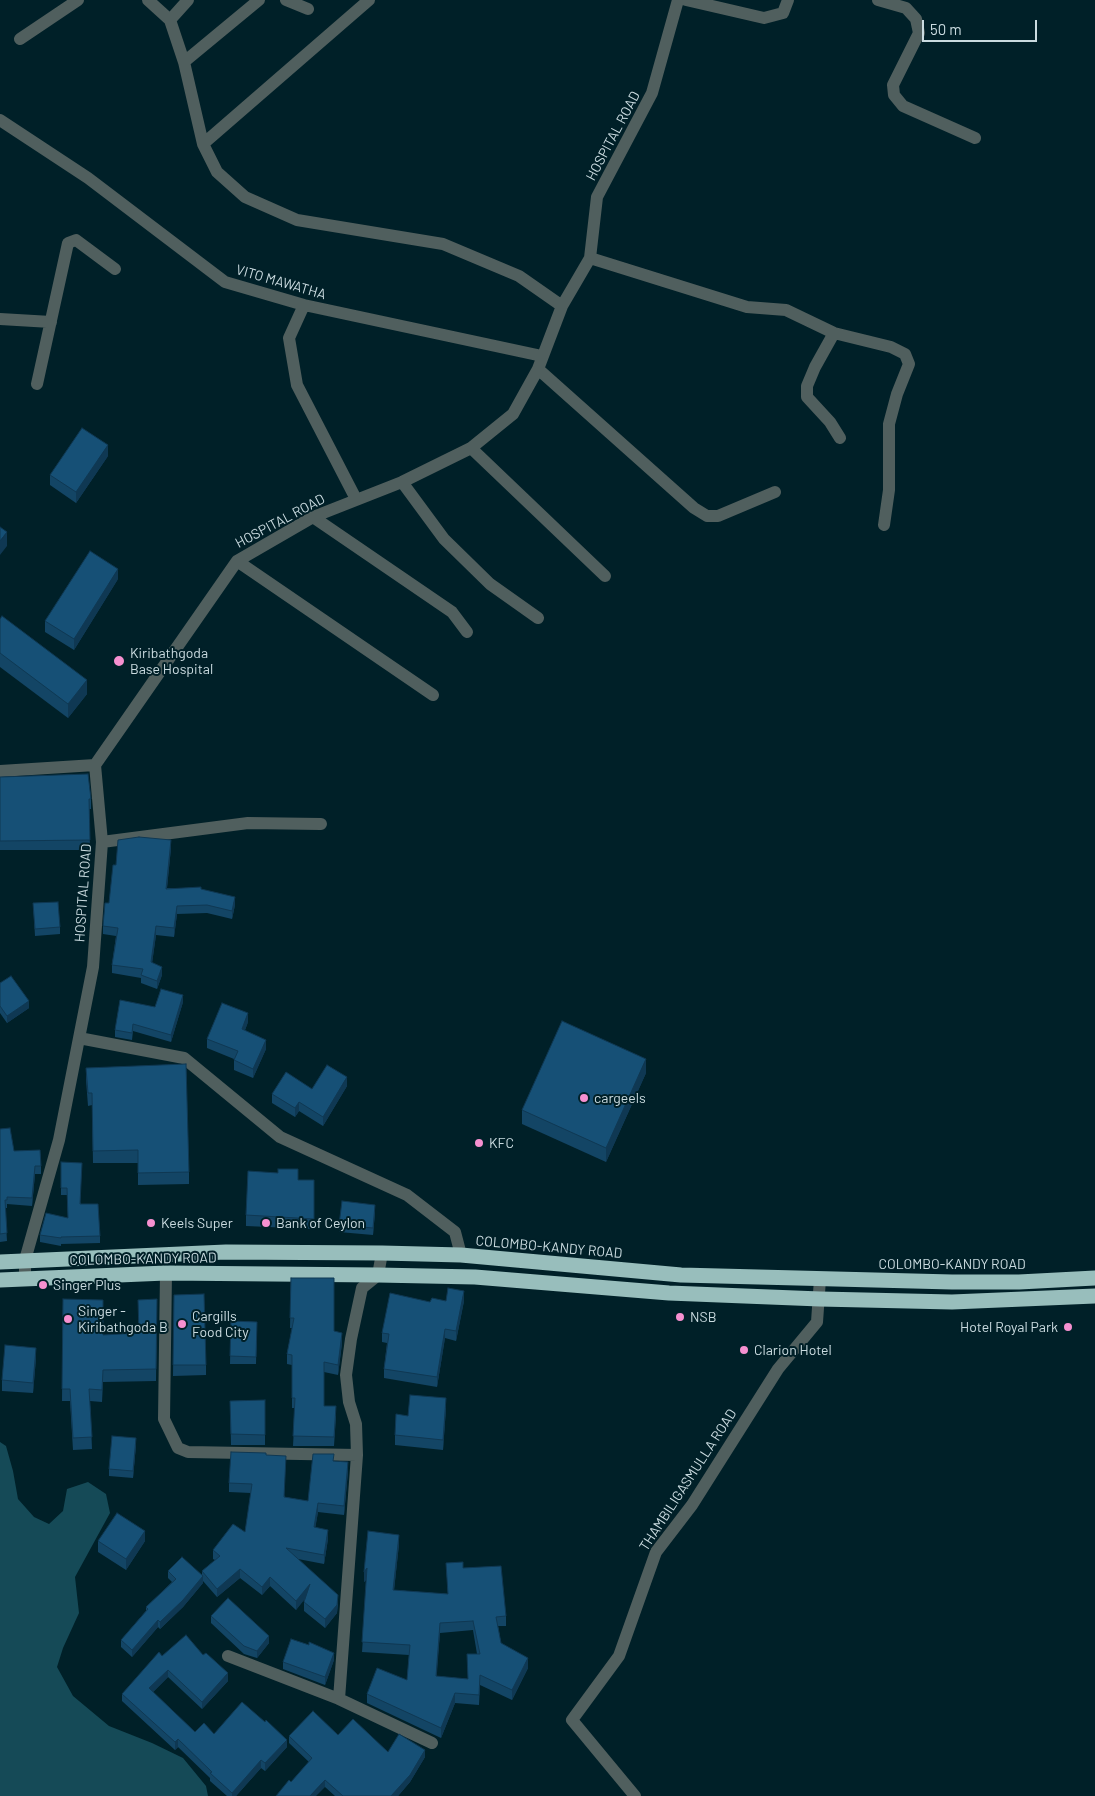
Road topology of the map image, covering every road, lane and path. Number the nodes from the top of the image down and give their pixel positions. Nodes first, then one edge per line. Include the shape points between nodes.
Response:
1 (78, 0) edge
2 (148, 0) edge
3 (188, 0) edge
4 (259, 0) edge
5 (286, 0) edge
6 (369, 0) edge
7 (678, 0) edge
8 (686, 0) edge
9 (788, 0) edge
10 (878, 0) edge
11 (308, 9) dead end
12 (170, 20) junction
13 (20, 38) dead end
14 (184, 62) junction
15 (0, 120) edge
16 (975, 138) dead end
17 (203, 144) junction
18 (590, 258) junction
19 (115, 269) dead end
20 (304, 305) junction
21 (562, 306) junction
22 (0, 319) edge
23 (51, 322) junction
24 (834, 333) junction
25 (542, 356) junction
26 (538, 369) junction
27 (37, 384) dead end
28 (840, 438) dead end
29 (471, 448) junction
30 (402, 482) junction
31 (775, 492) dead end
32 (356, 499) junction
33 (313, 517) junction
34 (884, 525) dead end
35 (236, 561) junction
36 (605, 576) dead end
37 (538, 618) dead end
38 (467, 632) dead end
39 (433, 695) dead end
40 (95, 765) junction
41 (0, 771) edge
42 (321, 824) dead end
43 (102, 842) junction
44 (79, 1038) junction
45 (382, 1254) junction
46 (461, 1255) junction
47 (25, 1260) junction
48 (0, 1262) edge
49 (166, 1273) junction
50 (378, 1275) junction
51 (25, 1278) junction
52 (1095, 1278) edge
53 (0, 1280) edge
54 (820, 1280) junction
55 (1095, 1296) edge
56 (820, 1299) junction
57 (357, 1455) junction
58 (228, 1656) dead end
59 (339, 1699) junction
60 (432, 1743) dead end
61 (635, 1796) edge

1 - 13 street
2 - 12 street
3 - 12 street
4 - 14 street
5 - 11 street
6 - 17 street
7 - 18 street, HOSPITAL ROAD via 652,93 597,197
8 - 9 street via 764,18 783,13
10 - 16 street via 906,8 916,19 919,33 893,85 894,95 903,106
12 - 14 street
14 - 17 street
15 - 20 street, VITO MAWATHA via 88,178 225,282
17 - 21 street via 217,172 245,197 297,220 443,244 519,276
18 - 21 street, HOSPITAL ROAD
18 - 24 street via 747,307 786,310
19 - 23 street via 76,240 68,243
20 - 25 street, VITO MAWATHA
20 - 32 street via 289,338 297,385
21 - 25 street, HOSPITAL ROAD
22 - 23 street
23 - 27 street
24 - 28 street via 815,367 807,386 807,397
24 - 34 street via 891,348 905,354 909,364 889,424 889,490
25 - 26 street, HOSPITAL ROAD
26 - 29 street, HOSPITAL ROAD via 514,414
26 - 31 street via 707,516 718,516
29 - 30 street, HOSPITAL ROAD
29 - 36 street
30 - 32 street, HOSPITAL ROAD
30 - 37 street via 444,539 490,584
32 - 33 street, HOSPITAL ROAD
33 - 35 street, HOSPITAL ROAD
33 - 38 street via 452,612
35 - 39 street
35 - 40 street, HOSPITAL ROAD
40 - 41 street
40 - 43 street, HOSPITAL ROAD
42 - 43 street via 248,823
43 - 44 street, HOSPITAL ROAD via 93,967
44 - 46 street via 184,1058 280,1137 407,1195 455,1232
44 - 47 street, HOSPITAL ROAD via 59,1140
45 - 46 highway, COLOMBO-KANDY ROAD
45 - 47 highway, COLOMBO-KANDY ROAD via 226,1252
45 - 50 street
46 - 54 highway, COLOMBO-KANDY ROAD via 681,1275
47 - 48 highway, COLOMBO-KANDY ROAD
47 - 51 street, HOSPITAL ROAD
49 - 50 highway, COLOMBO-KANDY ROAD
49 - 51 highway, COLOMBO-KANDY ROAD
49 - 57 street via 164,1419 178,1448 188,1452
50 - 56 highway, COLOMBO-KANDY ROAD
50 - 57 street via 362,1288 346,1375 356,1424
51 - 53 highway, COLOMBO-KANDY ROAD
52 - 54 highway, COLOMBO-KANDY ROAD via 1019,1282
54 - 56 street, THAMBILIGASMULLA ROAD
55 - 56 highway, COLOMBO-KANDY ROAD via 952,1302
56 - 61 street, THAMBILIGASMULLA ROAD via 817,1322 778,1369 692,1505 656,1552 618,1656 572,1720
57 - 59 street
58 - 59 street
59 - 60 street

